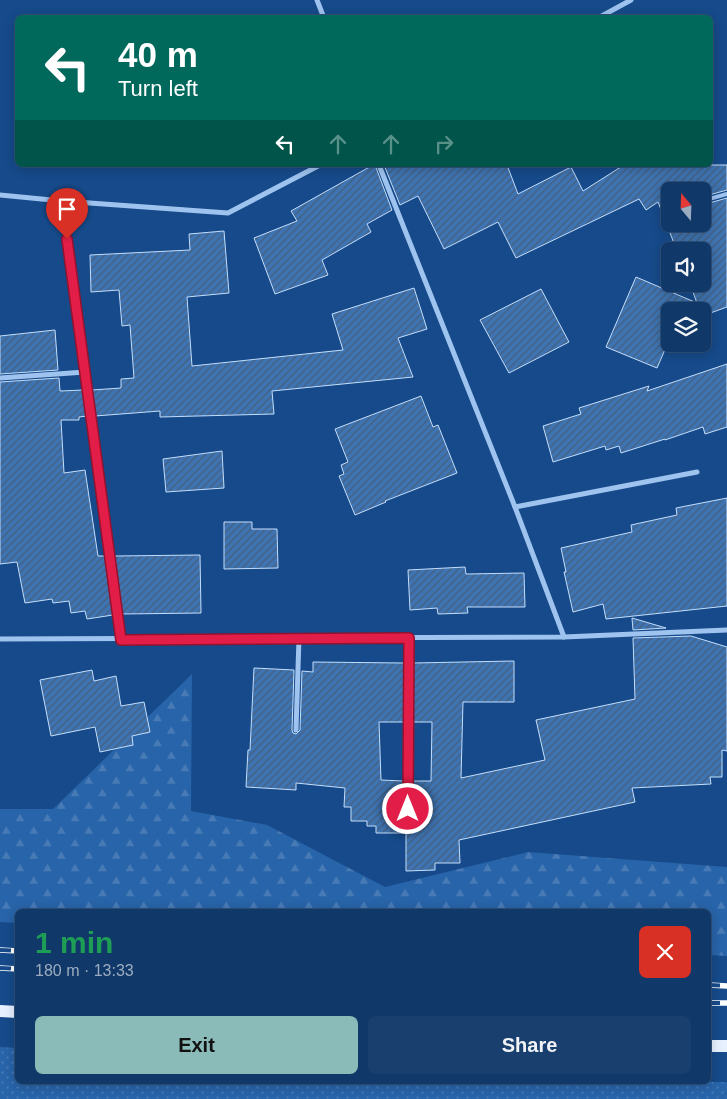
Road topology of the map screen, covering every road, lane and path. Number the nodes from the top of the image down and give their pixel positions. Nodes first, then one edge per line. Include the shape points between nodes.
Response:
1 (317, 0) edge
2 (631, 0) edge
3 (323, 15) edge
4 (604, 15) edge
5 (316, 167) edge
6 (380, 167) edge
7 (727, 194) edge
8 (0, 195) edge
9 (711, 198) edge
10 (62, 202) junction
11 (86, 372) junction
12 (0, 378) edge
13 (697, 472) dead end
14 (515, 507) junction
15 (727, 630) edge
16 (564, 637) junction
17 (298, 638) junction
18 (409, 638) junction
19 (0, 639) edge
20 (121, 640) junction
21 (296, 730) dead end
22 (408, 809) dead end
23 (0, 1011) edge
24 (15, 1012) edge
25 (711, 1046) edge
26 (727, 1046) edge

1 - 3 street
2 - 4 street
5 - 10 street via 228,213
6 - 14 street
7 - 9 lane
8 - 10 street
10 - 11 street
11 - 12 street
11 - 20 street
13 - 14 street
14 - 16 street
15 - 16 street
16 - 18 street
17 - 18 street
17 - 20 street
17 - 21 street
18 - 22 street
19 - 20 street
23 - 24 main road
25 - 26 main road

